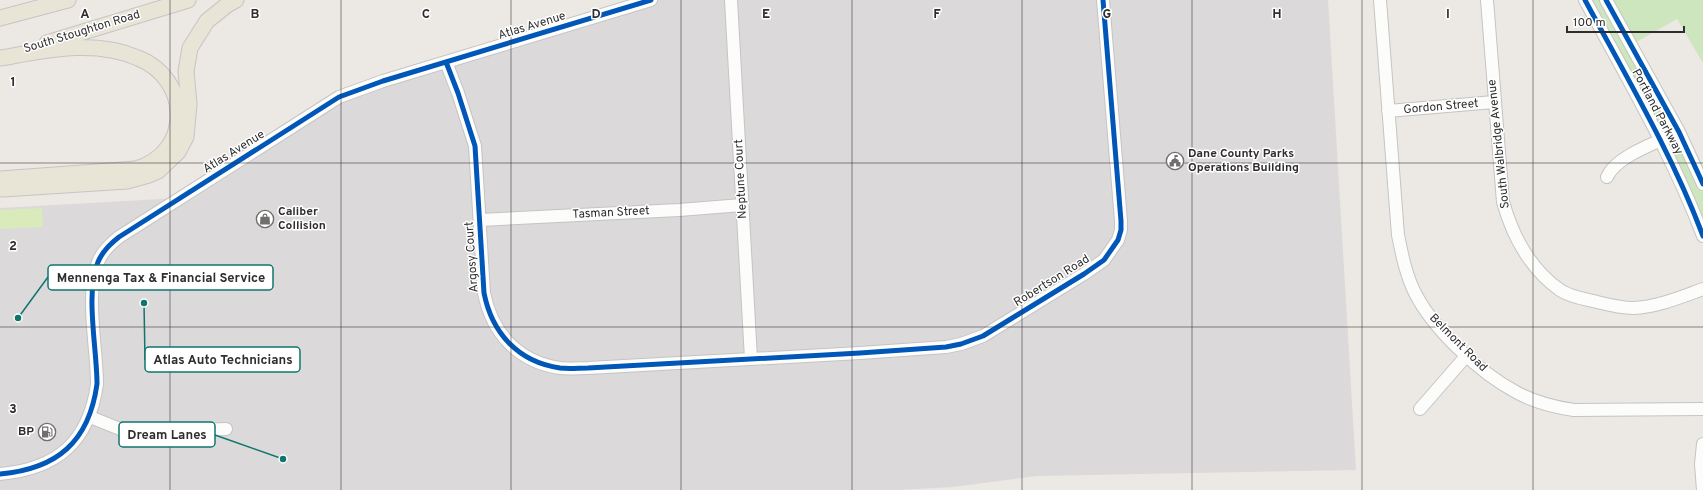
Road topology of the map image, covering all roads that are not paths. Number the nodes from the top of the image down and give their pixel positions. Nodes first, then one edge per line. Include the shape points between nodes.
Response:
1 (68, 0) edge
2 (188, 0) edge
3 (236, 0) edge
4 (651, 0) edge
5 (731, 0) edge
6 (1103, 0) edge
7 (1380, 0) edge
8 (1487, 0) edge
9 (1585, 0) edge
10 (1606, 0) edge
11 (0, 18) edge
12 (0, 58) edge
13 (446, 62) junction
14 (1494, 102) junction
15 (1388, 111) junction
16 (1679, 132) junction
17 (1661, 141) junction
18 (1607, 178) dead end
19 (0, 179) edge
20 (1703, 184) edge
21 (0, 189) edge
22 (742, 205) junction
23 (480, 220) junction
24 (1703, 236) edge
25 (1703, 289) edge
26 (1467, 355) junction
27 (751, 359) junction
28 (1420, 409) dead end
29 (1703, 410) edge
30 (90, 417) junction
31 (226, 429) dead end
32 (1703, 444) edge
33 (0, 474) edge
34 (1703, 490) edge

1 - 11 main road
2 - 12 main road, South Stoughton Road
3 - 21 main road via 207,21 190,48 186,71 189,104 186,137 178,152 158,171 127,181
4 - 13 street, Atlas Avenue
5 - 22 street, Neptune Court
6 - 27 street, Robertson Road via 1122,222 1118,240 1107,257 983,336 961,344
7 - 15 street, Belmont Road
8 - 14 street, South Walbridge Avenue
9 - 17 street, Portland Parkway
10 - 16 street, Portland Parkway
12 - 19 main road via 56,48 100,48 118,51 140,58 163,74 172,88 178,110 176,132 166,151 145,166 136,169
13 - 23 street, Argosy Court via 475,146
13 - 30 street, Atlas Avenue via 339,97 108,246 98,262 92,287 97,384
14 - 15 street, Gordon Street
14 - 25 street, South Walbridge Avenue via 1503,202 1508,222 1520,246 1536,268 1560,290 1610,306 1634,308
15 - 26 street, Belmont Road via 1398,235 1405,269 1430,318
16 - 17 street
16 - 20 street, Portland Parkway
17 - 18 street via 1617,164
17 - 24 street, Portland Parkway
22 - 23 street, Tasman Street
22 - 27 street, Neptune Court
23 - 27 street, Argosy Court via 487,309 498,331 519,353 561,368
26 - 28 street
26 - 29 street, Belmont Road via 1491,376 1516,392 1555,407 1597,411 1679,408
30 - 31 street via 130,433
30 - 33 street, Atlas Avenue via 78,436 54,459 34,468
32 - 34 street via 1700,464

